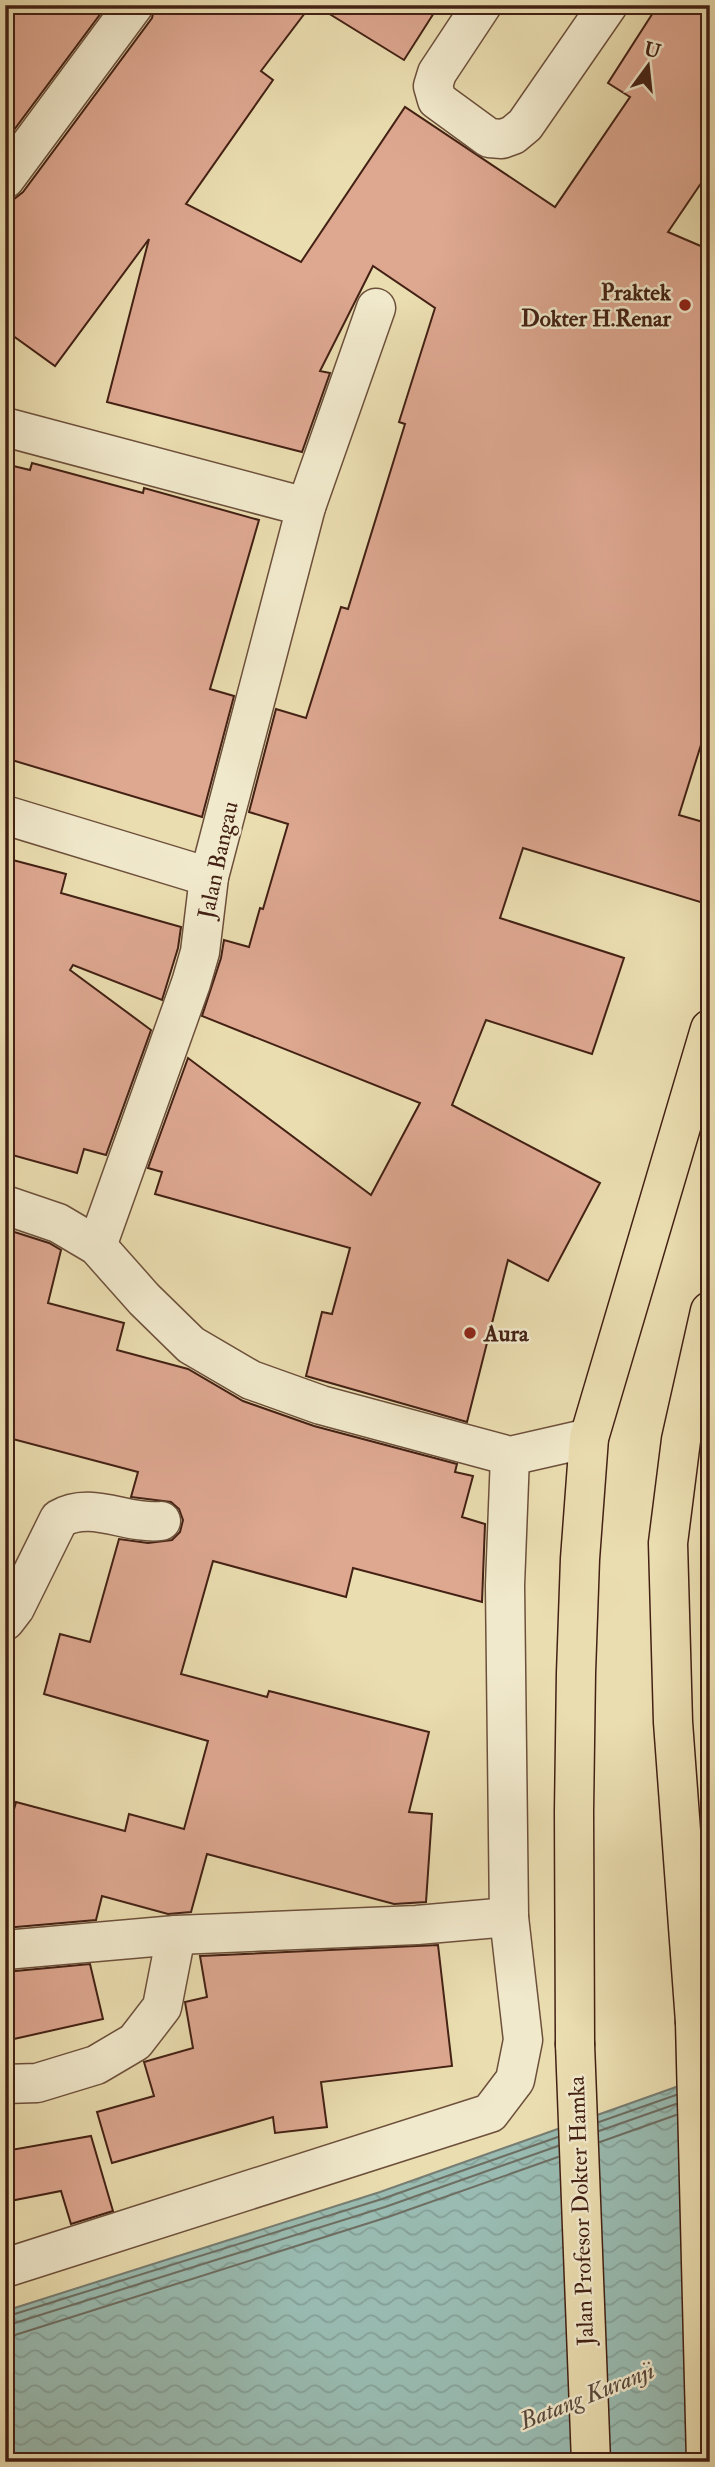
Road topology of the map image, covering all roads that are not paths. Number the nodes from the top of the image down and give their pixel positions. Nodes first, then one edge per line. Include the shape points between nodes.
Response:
1 (134, 5) edge
2 (482, 5) edge
3 (608, 5) edge
4 (5, 179) edge
5 (376, 307) dead end
6 (5, 427) edge
7 (306, 507) junction
8 (5, 815) edge
9 (209, 877) junction
10 (710, 1029) edge
11 (5, 1205) edge
12 (97, 1246) junction
13 (710, 1311) edge
14 (589, 1438) junction
15 (510, 1456) junction
16 (161, 1521) dead end
17 (5, 1622) edge
18 (509, 1917) junction
19 (176, 1935) junction
20 (5, 1950) edge
21 (5, 2084) edge
22 (5, 2267) edge
23 (590, 2462) edge
24 (706, 2462) edge

1 - 4 street
2 - 3 street via 443,61 433,86 437,100 489,138 502,139 525,125
5 - 7 street, Jalan Bangau
6 - 7 street
7 - 9 street, Jalan Bangau
8 - 9 street
9 - 12 street, Jalan Bangau via 201,952
10 - 14 main road, Jalan Profesor Dokter Hamka
11 - 12 street via 58,1223
12 - 15 street via 191,1345 251,1380 321,1405
13 - 24 main road via 681,1440 668,1544 673,1722 695,2022
14 - 15 street
14 - 23 main road, Jalan Profesor Dokter Hamka via 580,1559 573,1812 575,2044
15 - 18 street via 505,1585
16 - 17 street via 81,1511 60,1518
18 - 19 street
18 - 22 street via 523,2040 515,2080 490,2113
19 - 20 street
19 - 21 street via 162,2007 135,2042 96,2065 37,2083

